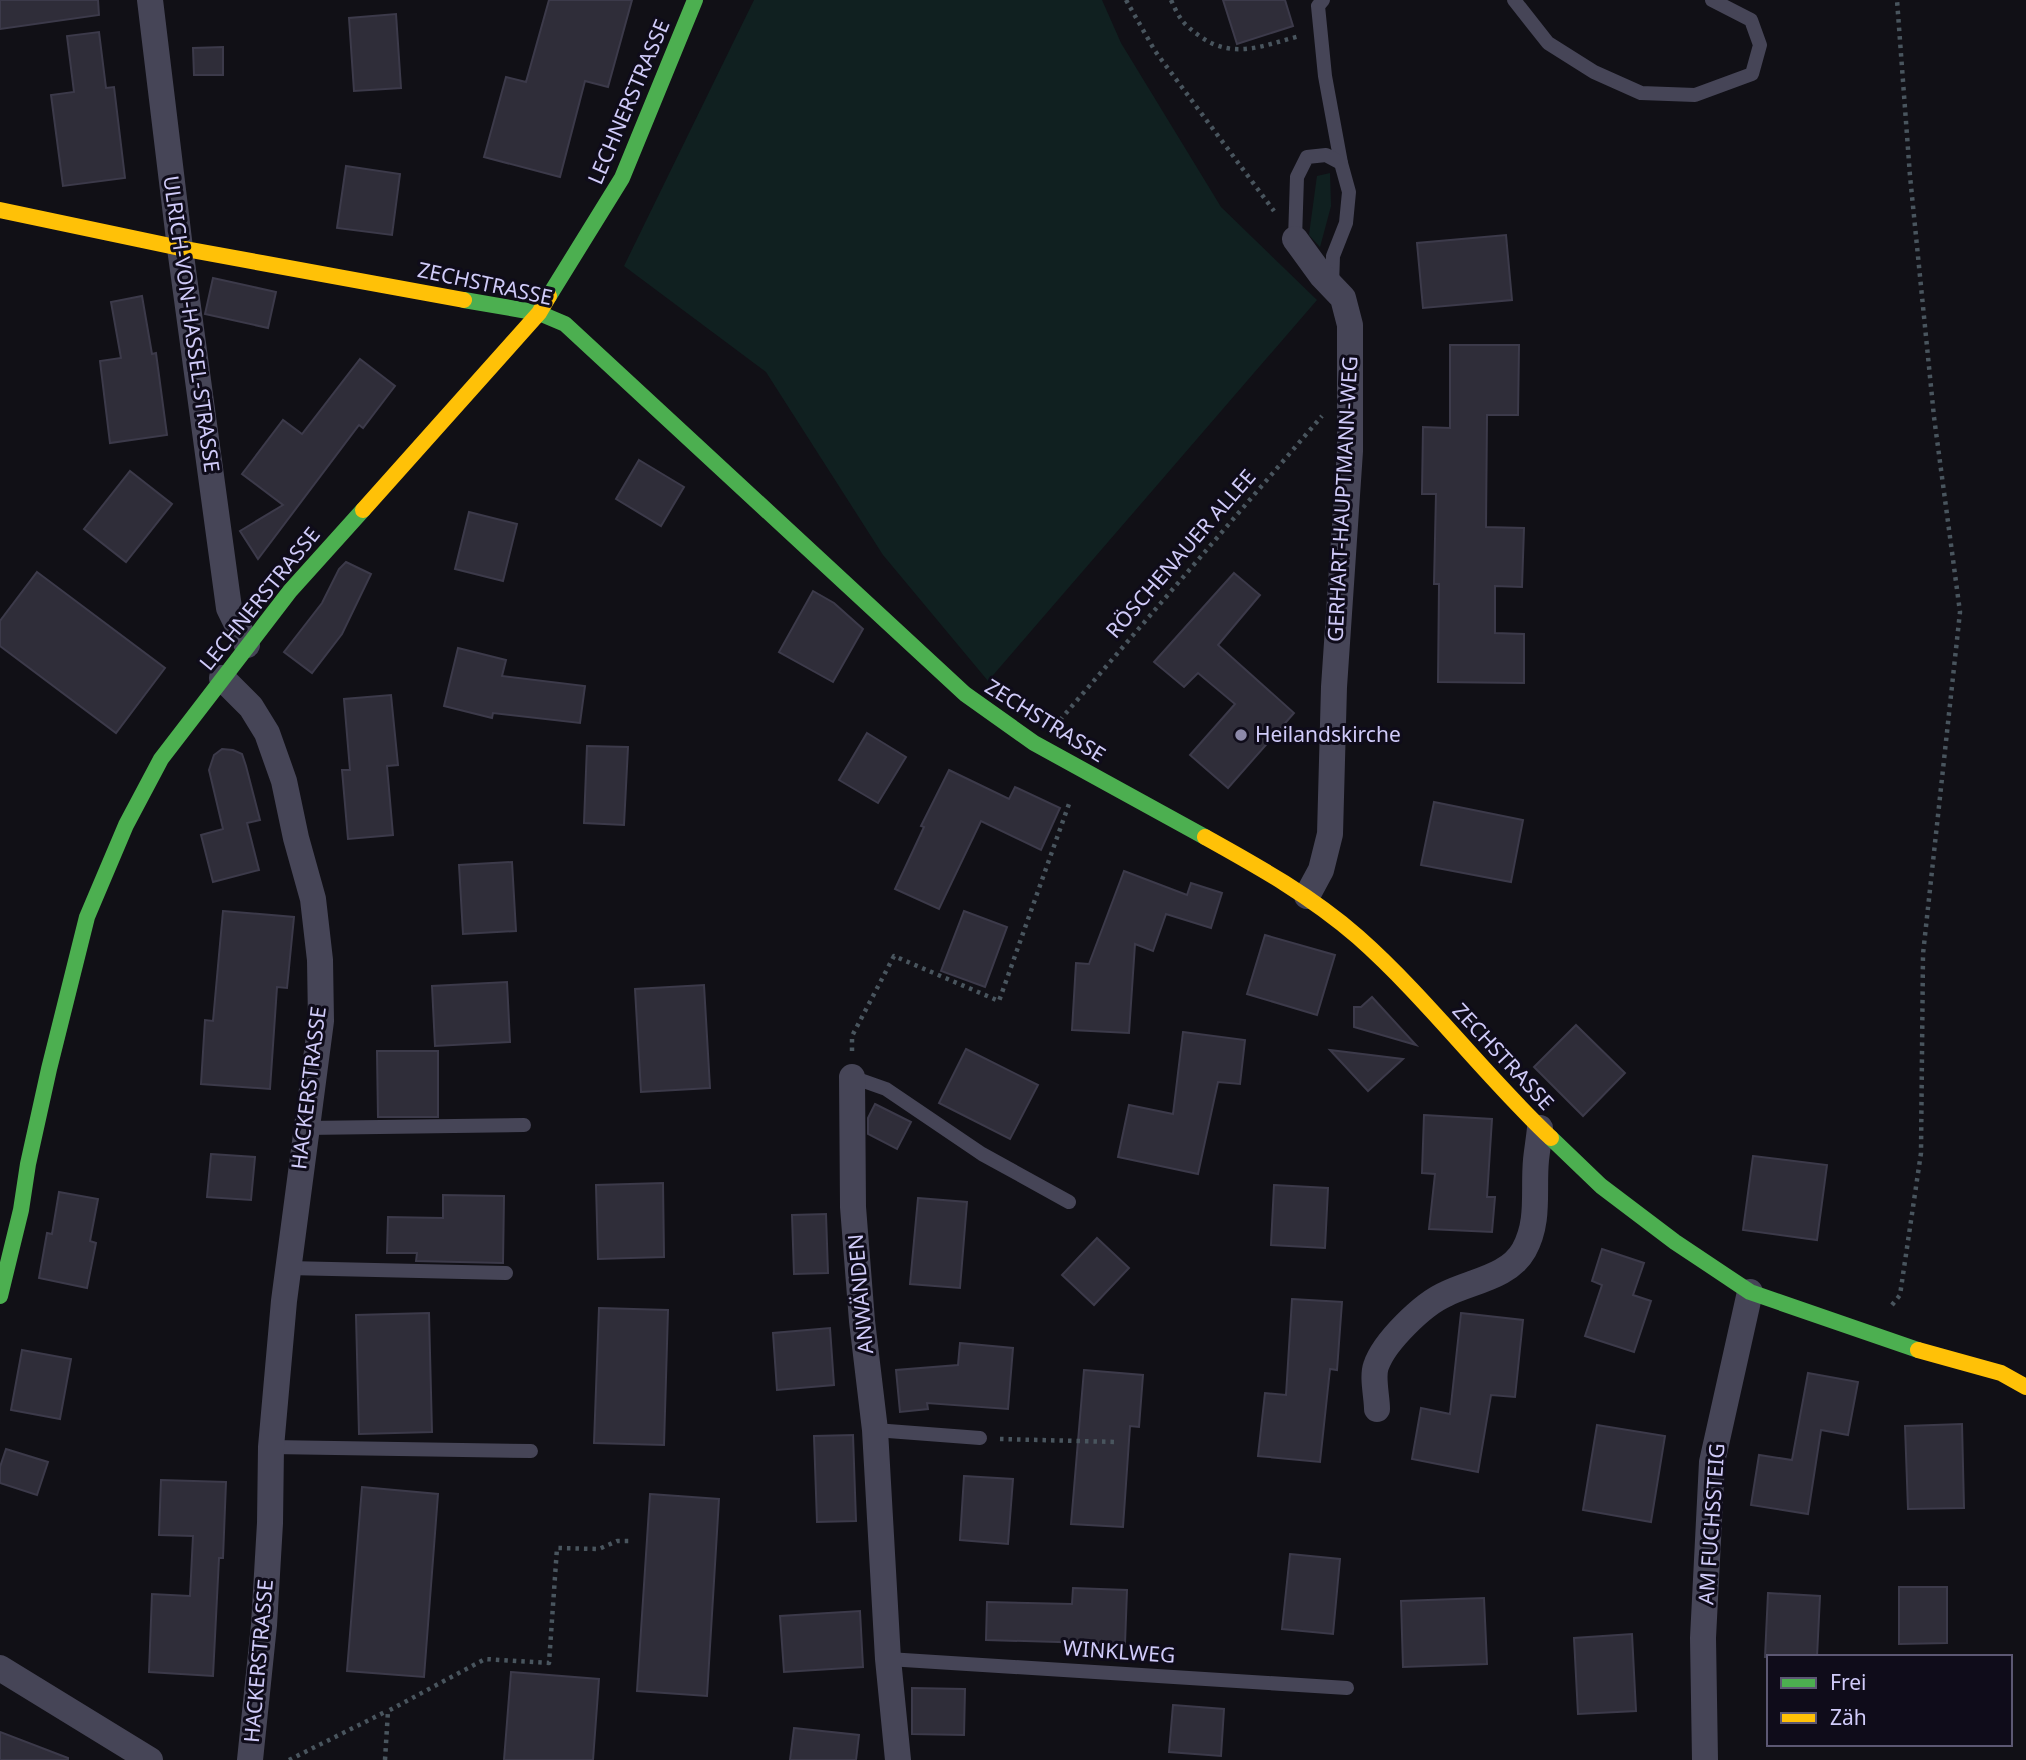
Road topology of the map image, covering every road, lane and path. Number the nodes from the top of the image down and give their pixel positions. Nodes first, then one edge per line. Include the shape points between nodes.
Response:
1 (150, 0) edge
2 (695, 0) edge
3 (1126, 0) edge
4 (1171, 0) edge
5 (1322, 0) edge
6 (1514, 0) edge
7 (1712, 0) edge
8 (1897, 0) edge
9 (1321, 30) junction
10 (1341, 163) junction
11 (0, 211) edge
12 (1295, 239) junction
13 (180, 248) junction
14 (1332, 287) junction
15 (539, 313) junction
16 (1350, 383) junction
17 (247, 645) junction
18 (222, 678) junction
19 (1034, 743) junction
20 (1081, 770) junction
21 (1307, 896) junction
22 (852, 1077) junction
23 (524, 1125) dead end
24 (306, 1128) junction
25 (1541, 1128) junction
26 (11, 1200) edge
27 (1069, 1202) dead end
28 (288, 1268) junction
29 (506, 1273) dead end
30 (1750, 1292) junction
31 (0, 1296) edge
32 (1867, 1332) junction
33 (2026, 1387) edge
34 (1377, 1409) dead end
35 (875, 1430) junction
36 (981, 1438) joint
37 (1118, 1442) dead end
38 (271, 1447) junction
39 (531, 1451) dead end
40 (632, 1541) dead end
41 (888, 1659) junction
42 (0, 1668) edge
43 (1347, 1688) dead end
44 (388, 1711) junction
45 (150, 1760) edge
46 (250, 1760) edge
47 (289, 1760) edge
48 (385, 1760) edge
49 (898, 1760) edge
50 (1705, 1760) edge

1 - 13 street, ULRICH-VON-HASSEL-STRASSE
2 - 15 street, LECHNERSTRASSE via 622,178
3 - 12 path via 1155,51
4 - 9 path via 1181,23 1216,47 1249,50
5 - 9 lane via 1318,6
6 - 7 lane via 1548,43 1594,72 1641,93 1695,95 1752,74 1760,45 1751,20
8 - 32 path via 1933,404 1960,612 1923,954 1921,1153 1900,1295
9 - 10 lane
10 - 12 lane via 1326,155 1307,156 1297,177
10 - 14 lane via 1349,192 1346,223 1333,256
11 - 13 street, ZECHSTRASSE
12 - 14 street, GERHART-HAUPTMANN-WEG
13 - 15 street, ZECHSTRASSE
13 - 17 street, ULRICH-VON-HASSEL-STRASSE via 229,608
14 - 16 street, GERHART-HAUPTMANN-WEG via 1343,299 1350,325
15 - 17 street, LECHNERSTRASSE
15 - 19 street, ZECHSTRASSE via 565,324 965,694
16 - 19 path, RÖSCHENAUER ALLEE via 1062,718
16 - 21 street, GERHART-HAUPTMANN-WEG via 1330,834 1321,870
17 - 18 street, LECHNERSTRASSE
18 - 24 street, HACKERSTRASSE via 251,707 267,733 284,781 313,899 320,1021
18 - 26 street, LECHNERSTRASSE via 161,760 126,825 86,917 43,1096
19 - 20 street, ZECHSTRASSE
20 - 21 street, ZECHSTRASSE
20 - 22 path via 999,1001 894,956 852,1036
21 - 25 street, ZECHSTRASSE via 1358,937
22 - 27 lane via 886,1088 982,1154
22 - 35 street, ANWÄNDEN via 853,1207
23 - 24 lane
24 - 28 street, HACKERSTRASSE
25 - 30 street, ZECHSTRASSE via 1601,1186
25 - 34 street via 1535,1220 1523,1252 1502,1270 1445,1294 1418,1312 1376,1367
26 - 31 street, LECHNERSTRASSE
28 - 29 lane
28 - 38 street, HACKERSTRASSE
30 - 32 street, ZECHSTRASSE
30 - 50 street, AM FUCHSSTEIG via 1712,1462 1703,1638
32 - 33 street, ZECHSTRASSE via 2001,1373
35 - 36 lane
35 - 41 street, ANWÄNDEN
36 - 37 path
38 - 39 lane
38 - 46 street, HACKERSTRASSE via 271,1523
40 - 44 path via 617,1541 599,1549 557,1548 549,1662 485,1659
41 - 43 lane, WINKLWEG
41 - 49 street, ANWÄNDEN
42 - 45 street
44 - 47 path
44 - 48 path

